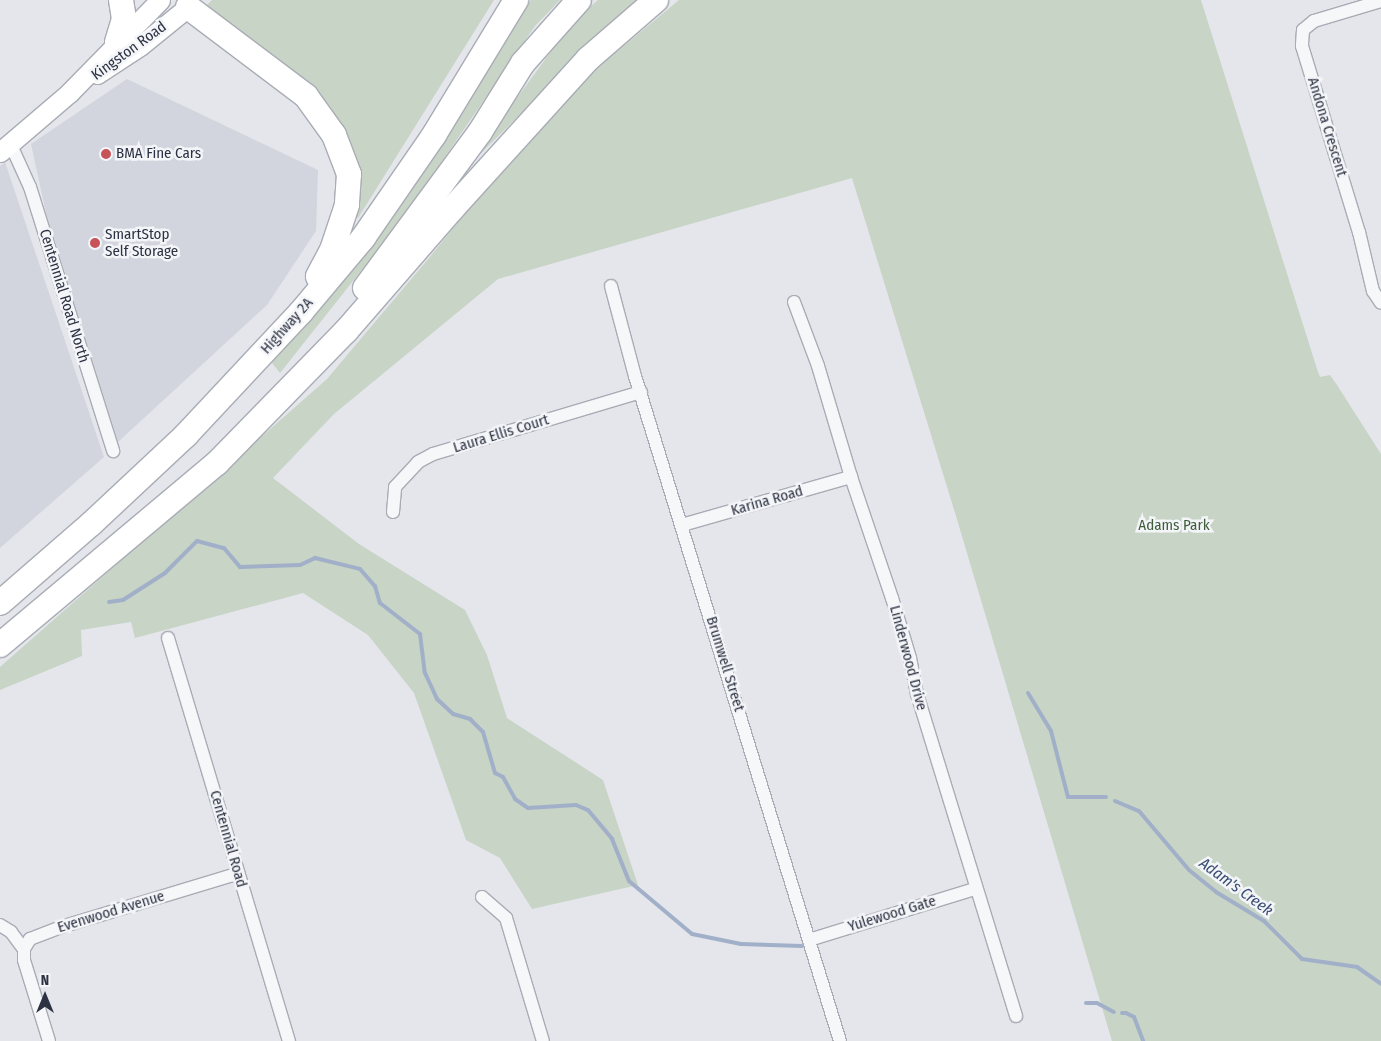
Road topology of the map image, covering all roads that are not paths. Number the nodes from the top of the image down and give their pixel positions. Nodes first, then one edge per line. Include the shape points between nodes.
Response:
1 (121, 0) edge
2 (160, 0) edge
3 (516, 0) edge
4 (579, 0) edge
5 (656, 0) edge
6 (1381, 1) edge
7 (188, 7) joint
8 (117, 42) junction
9 (69, 93) junction
10 (5, 148) edge
11 (611, 286) dead end
12 (794, 302) dead end
13 (1381, 303) edge
14 (272, 343) junction
15 (641, 392) junction
16 (113, 451) dead end
17 (217, 463) junction
18 (851, 477) junction
19 (393, 512) dead end
20 (682, 525) junction
21 (0, 603) edge
22 (168, 638) dead end
23 (0, 645) edge
24 (237, 874) junction
25 (975, 889) junction
26 (482, 897) dead end
27 (0, 925) edge
28 (809, 940) junction
29 (24, 949) junction
30 (1016, 1016) dead end
31 (49, 1041) edge
32 (289, 1041) edge
33 (543, 1041) edge
34 (840, 1041) edge

1 - 8 highway via 124,19
2 - 8 main road, Kingston Road
3 - 14 highway, Highway 2A via 434,135 363,238
4 - 17 highway via 523,63 480,132 331,335
5 - 17 highway via 588,58 346,331
6 - 13 street, Andona Crescent via 1314,21 1304,30 1302,46 1359,232 1373,291
7 - 9 main road, Kingston Road via 140,46
7 - 14 highway via 306,96 334,135 349,174 347,205 332,250 313,285
8 - 9 main road, Kingston Road
9 - 10 main road, Kingston Road
10 - 16 street, Centennial Road North via 30,187
11 - 15 street, Brumwell Street
12 - 18 street, Linderwood Drive via 818,366
14 - 21 highway, Highway 2A via 186,435 92,524
15 - 19 street, Laura Ellis Court via 433,454 418,462 395,487
15 - 20 street, Brumwell Street
17 - 23 highway
18 - 20 street, Karina Road
18 - 25 street, Linderwood Drive via 910,658 917,694
20 - 28 street, Brumwell Street
22 - 24 street, Centennial Road
24 - 29 street, Evenwood Avenue via 61,927 30,940
24 - 32 street, Centennial Road
25 - 28 street, Yulewood Gate
25 - 30 street, Linderwood Drive
26 - 33 street via 506,918
27 - 29 street via 11,932
28 - 34 street, Brumwell Street
29 - 31 street via 24,960

